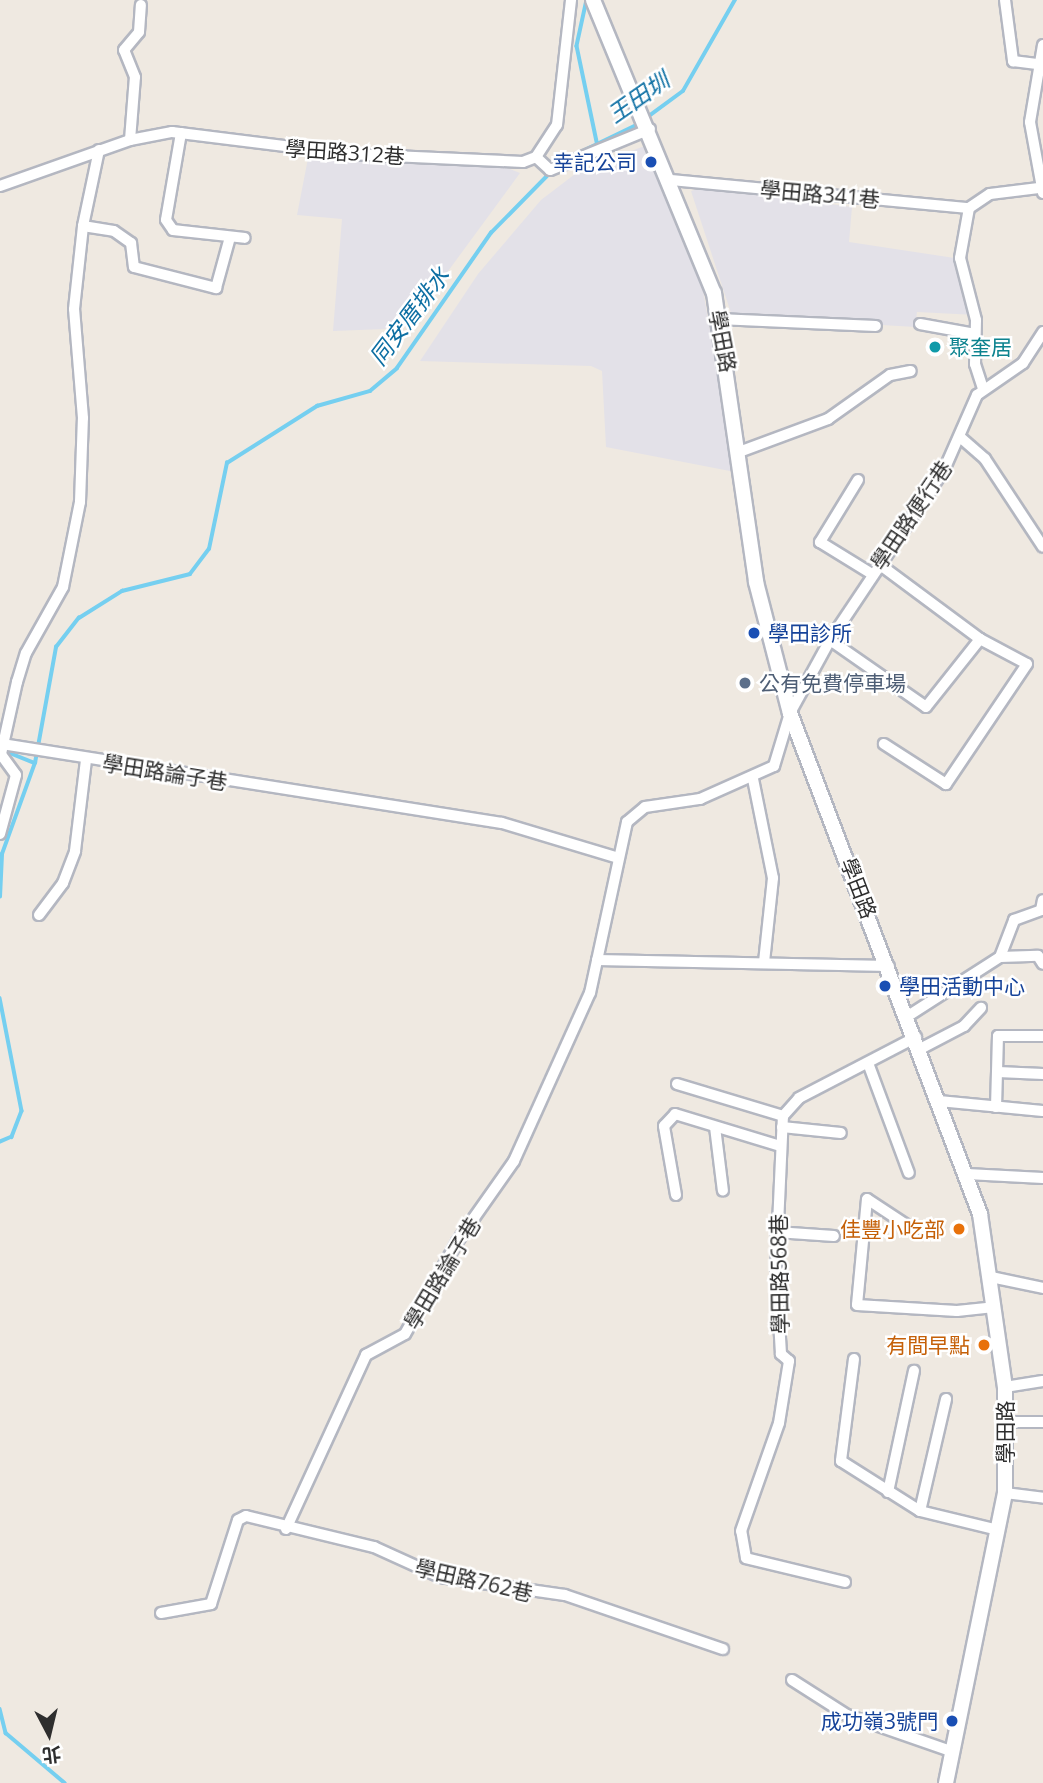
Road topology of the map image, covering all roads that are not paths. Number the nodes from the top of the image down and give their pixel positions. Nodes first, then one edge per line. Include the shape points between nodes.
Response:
1 (571, 0) edge
2 (1005, 0) edge
3 (595, 4) edge
4 (141, 5) dead end
5 (1043, 45) edge
6 (1039, 64) junction
7 (650, 129) junction
8 (181, 133) junction
9 (130, 139) junction
10 (99, 149) junction
11 (536, 157) junction
12 (671, 180) junction
13 (0, 186) edge
14 (1041, 191) edge
15 (969, 208) junction
16 (83, 226) junction
17 (230, 237) junction
18 (244, 238) dead end
19 (718, 319) junction
20 (920, 324) dead end
21 (876, 326) dead end
22 (1043, 333) edge
23 (975, 334) junction
24 (911, 371) dead end
25 (983, 388) junction
26 (960, 437) junction
27 (739, 452) junction
28 (858, 480) dead end
29 (1043, 547) edge
30 (876, 569) junction
31 (981, 639) junction
32 (830, 640) junction
33 (790, 713) junction
34 (3, 744) edge
35 (884, 744) dead end
36 (86, 760) junction
37 (753, 779) junction
38 (0, 834) edge
39 (615, 857) junction
40 (1042, 907) edge
41 (39, 915) dead end
42 (1000, 957) junction
43 (597, 960) junction
44 (764, 962) junction
45 (1043, 964) edge
46 (889, 966) junction
47 (981, 1008) dead end
48 (908, 1016) junction
49 (1043, 1036) edge
50 (918, 1043) junction
51 (868, 1063) junction
52 (998, 1072) junction
53 (1043, 1074) edge
54 (677, 1084) dead end
55 (939, 1101) junction
56 (996, 1107) junction
57 (1043, 1111) edge
58 (783, 1122) junction
59 (715, 1127) junction
60 (841, 1133) dead end
61 (780, 1146) junction
62 (909, 1173) dead end
63 (967, 1174) junction
64 (1043, 1178) edge
65 (723, 1191) dead end
66 (676, 1195) dead end
67 (914, 1230) dead end
68 (776, 1232) junction
69 (834, 1236) dead end
70 (991, 1277) junction
71 (1043, 1288) edge
72 (994, 1307) junction
73 (854, 1359) dead end
74 (914, 1371) dead end
75 (1043, 1381) edge
76 (1005, 1387) junction
77 (946, 1399) dead end
78 (1007, 1422) junction
79 (1043, 1422) edge
80 (888, 1492) junction
81 (1004, 1493) junction
82 (1043, 1498) edge
83 (920, 1511) junction
84 (286, 1529) junction
85 (998, 1530) junction
86 (845, 1582) dead end
87 (161, 1613) dead end
88 (723, 1649) dead end
89 (792, 1680) dead end
90 (953, 1752) junction
91 (946, 1783) edge

1 - 11 street via 557,125
2 - 6 street via 1013,61
3 - 7 main road, 學田路
4 - 9 street via 139,32 124,50 135,77
5 - 6 street
6 - 14 street via 1030,122
7 - 11 street, 學田路312巷 via 550,170
7 - 12 main road, 學田路
8 - 9 street, 學田路312巷
8 - 11 street, 學田路312巷 via 348,154
8 - 17 street via 166,220 173,230
9 - 10 street, 學田路312巷
10 - 13 street, 學田路312巷
10 - 16 street
12 - 15 street, 學田路341巷
12 - 19 main road, 學田路
14 - 15 street via 989,194
15 - 23 street via 960,258
16 - 17 street via 131,243 134,267 216,288
16 - 34 street via 74,309 83,418 80,502 63,587 26,653
17 - 18 street
19 - 21 street
19 - 27 main road, 學田路
20 - 23 street
22 - 25 street via 1024,363
23 - 25 street
24 - 27 street via 890,375 828,419
25 - 26 street, 學田路便行巷
26 - 29 street via 985,459
26 - 30 street, 學田路便行巷
27 - 33 main road, 學田路 via 756,582
28 - 30 street via 820,542
30 - 31 street
30 - 32 street, 學田路便行巷
31 - 32 street via 926,707
31 - 35 street via 1027,664 946,784
32 - 33 street, 學田路便行巷
33 - 37 street, 學田路論子巷 via 774,766
33 - 46 main road, 學田路
34 - 36 street, 學田路論子巷
34 - 38 street via 1,754 16,775
36 - 39 street, 學田路論子巷 via 502,823
36 - 41 street, 學田路論子巷 via 75,851 63,883
37 - 39 street, 學田路論子巷 via 700,799 645,807 627,822
37 - 44 street via 773,878
39 - 43 street, 學田路論子巷
40 - 42 street via 1014,920
42 - 45 street via 1038,956
42 - 48 street
43 - 44 street via 717,967
43 - 84 street, 學田路論子巷 via 590,993 514,1161 457,1242 405,1334 366,1354
44 - 46 street
46 - 48 main road, 學田路
47 - 50 street via 964,1026
48 - 50 main road, 學田路
49 - 52 street via 998,1036
50 - 51 street
50 - 55 main road, 學田路
51 - 58 street via 799,1098
51 - 62 street
52 - 53 street
52 - 56 street
54 - 58 street
55 - 56 street
55 - 63 main road, 學田路
56 - 57 street
58 - 60 street
58 - 61 street, 學田路568巷
59 - 61 street
59 - 65 street
59 - 66 street via 674,1114 664,1126
61 - 68 street, 學田路568巷
63 - 64 street
63 - 70 main road, 學田路
67 - 72 street via 867,1199 857,1305 957,1311
68 - 69 street
68 - 86 street, 學田路568巷 via 780,1343 789,1361 779,1423 741,1531 744,1551 746,1558
70 - 71 street
70 - 72 main road, 學田路
72 - 76 main road, 學田路
73 - 80 street via 841,1461
74 - 80 street
75 - 76 street
76 - 78 main road, 學田路
77 - 83 street
78 - 79 street
78 - 81 main road, 學田路
80 - 83 street
81 - 82 street
81 - 85 main road, 學田路
83 - 85 street
84 - 87 street, 學田路762巷 via 256,1517 238,1520 211,1604
84 - 88 street, 學田路762巷 via 385,1550 440,1577 565,1595
85 - 90 main road, 學田路
89 - 90 street via 847,1715
90 - 91 main road, 學田路

